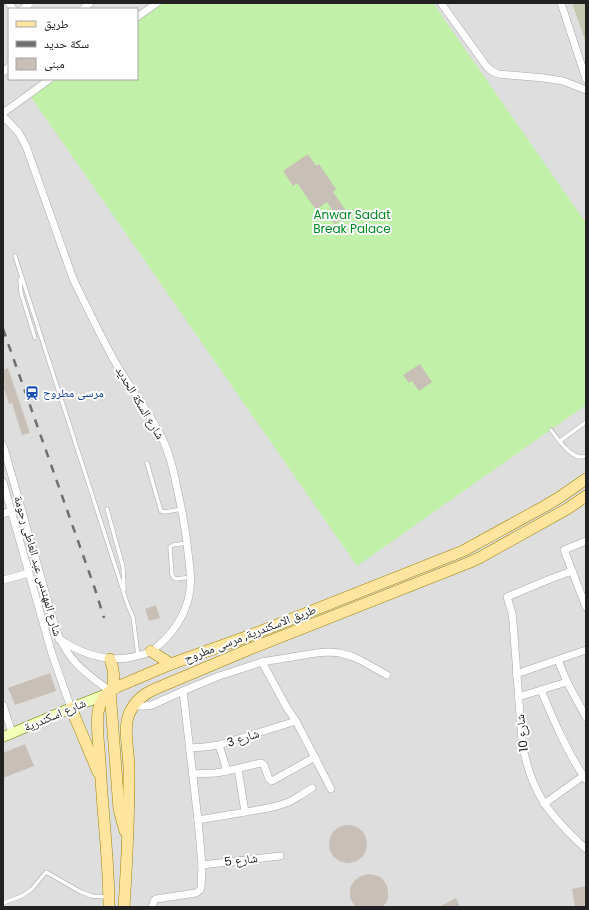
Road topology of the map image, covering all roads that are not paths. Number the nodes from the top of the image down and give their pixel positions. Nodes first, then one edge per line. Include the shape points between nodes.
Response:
1 (157, 3) edge
2 (441, 3) edge
3 (561, 3) edge
4 (138, 16) edge
5 (586, 79) edge
6 (49, 80) edge
7 (586, 90) edge
8 (3, 113) edge
9 (3, 116) edge
10 (15, 256) dead end
11 (20, 272) junction
12 (34, 338) dead end
13 (586, 422) edge
14 (551, 430) dead end
15 (560, 441) junction
16 (3, 445) edge
17 (586, 456) edge
18 (5, 460) edge
19 (147, 463) dead end
20 (586, 479) edge
21 (3, 482) edge
22 (586, 496) edge
23 (107, 509) dead end
24 (182, 509) junction
25 (11, 511) junction
26 (3, 514) edge
27 (586, 541) edge
28 (187, 543) junction
29 (572, 571) junction
30 (29, 573) junction
31 (191, 577) junction
32 (3, 580) edge
33 (125, 594) junction
34 (586, 607) edge
35 (59, 639) junction
36 (586, 650) edge
37 (151, 651) junction
38 (138, 656) junction
39 (110, 659) junction
40 (558, 660) junction
41 (262, 662) junction
42 (171, 664) junction
43 (516, 674) junction
44 (387, 675) dead end
45 (567, 682) junction
46 (541, 690) junction
47 (183, 691) junction
48 (110, 692) junction
49 (518, 697) junction
50 (3, 705) edge
51 (133, 706) junction
52 (71, 708) junction
53 (586, 717) edge
54 (296, 721) junction
55 (8, 735) edge
56 (220, 745) junction
57 (189, 748) junction
58 (314, 757) junction
59 (238, 769) junction
60 (227, 771) junction
61 (192, 774) junction
62 (585, 777) edge
63 (101, 780) junction
64 (312, 788) dead end
65 (331, 789) dead end
66 (544, 804) junction
67 (245, 812) junction
68 (198, 820) junction
69 (128, 839) junction
70 (586, 849) edge
71 (280, 856) dead end
72 (202, 865) junction
73 (109, 902) edge
74 (3, 903) edge
75 (124, 907) edge
76 (152, 907) edge

1 - 4 street
2 - 7 street via 492,71 505,75 544,78
3 - 5 street
6 - 8 street
9 - 24 street, شارع السكة الحديد via 19,133 26,146 75,283 114,361 164,442
10 - 11 lane
11 - 12 lane via 21,293
11 - 33 lane
13 - 15 lane
14 - 15 lane
15 - 17 lane via 577,457
16 - 18 street, شارع المهندس عبد العاطى رحومة
18 - 35 street, شارع المهندس عبد العاطى رحومة
19 - 24 lane via 160,510 165,512
20 - 42 main road, طريق الاسكندرية, مرسى مطروح via 560,498 463,551
21 - 25 street, شارع المهندس عبد العاطى رحومة
22 - 51 main road, طريق الاسكندرية, مرسى مطروح via 479,558 155,689
23 - 33 lane via 123,568
24 - 28 street, شارع السكة الحديد
25 - 26 street
25 - 30 street, شارع المهندس عبد العاطى رحومة
27 - 29 street via 564,550
28 - 31 street, شارع السكة الحديد
28 - 31 lane via 170,547 172,575 176,579
29 - 34 street
29 - 43 street, شارع 10 via 507,597 512,613
30 - 32 street
30 - 52 street, شارع المهندس عبد العاطى رحومة via 52,654
31 - 37 street, شارع السكة الحديد via 184,611 176,627
33 - 38 lane via 133,617
35 - 39 street, شارع السكة الحديد via 78,650
35 - 48 street, شارع المهندس عبد العاطى رحومة via 78,667
36 - 40 street
37 - 38 street, شارع السكة الحديد
37 - 42 main road
38 - 39 street, شارع السكة الحديد
39 - 48 main road via 114,674
40 - 43 street
40 - 45 street
41 - 44 street via 316,653 335,653 351,656
41 - 47 street
41 - 54 street
42 - 48 main road, طريق الاسكندرية, مرسى مطروح
43 - 49 street, شارع 10
45 - 46 street
45 - 53 street
46 - 49 street
46 - 62 street via 564,741
47 - 51 street via 152,705
47 - 57 street
48 - 52 street, شارع اسكندرية
48 - 63 main road via 100,705 98,718
48 - 69 main road via 119,809
49 - 66 street, شارع 10 via 525,757 529,773
50 - 55 street
51 - 69 main road via 127,723
52 - 55 street, شارع اسكندرية
52 - 63 main road
54 - 56 street, شارع 3
54 - 58 street
56 - 57 street, شارع 3
56 - 60 street
57 - 61 street
58 - 59 street via 272,781 264,765
58 - 65 street
59 - 60 street
59 - 67 street
60 - 61 street
61 - 68 street
62 - 66 street
63 - 73 main road
64 - 67 street via 289,802 264,810
66 - 70 street, شارع 10 via 565,830
67 - 68 street
68 - 72 street
69 - 75 main road
71 - 72 street, شارع 5
72 - 76 street via 200,890 156,899
73 - 74 lane via 81,892 46,872 32,889

